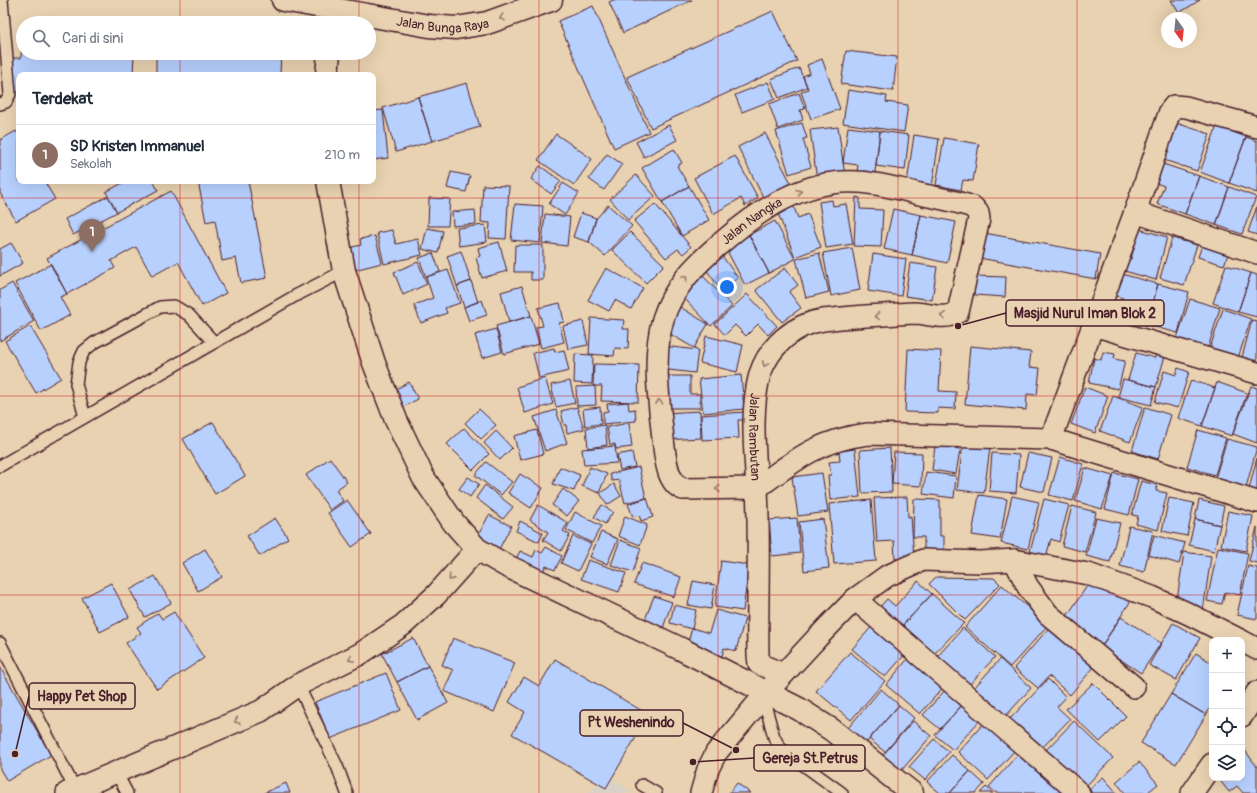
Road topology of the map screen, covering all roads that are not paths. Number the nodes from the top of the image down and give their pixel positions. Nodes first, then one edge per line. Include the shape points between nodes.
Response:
1 (2, 0) edge
2 (283, 0) edge
3 (551, 0) edge
4 (1, 14) edge
5 (331, 15) edge
6 (376, 20) edge
7 (328, 60) edge
8 (327, 72) edge
9 (0, 104) edge
10 (1257, 127) edge
11 (329, 184) edge
12 (1135, 212) junction
13 (1257, 253) edge
14 (344, 271) junction
15 (916, 313) joint
16 (1093, 325) junction
17 (214, 342) junction
18 (1257, 373) edge
19 (85, 417) junction
20 (1051, 439) junction
21 (0, 466) edge
22 (757, 488) junction
23 (1257, 502) edge
24 (477, 549) junction
25 (1014, 560) junction
26 (855, 599) junction
27 (1235, 637) edge
28 (1245, 642) edge
29 (0, 643) edge
30 (1257, 649) edge
31 (783, 674) junction
32 (298, 685) junction
33 (1134, 687) dead end
34 (1257, 692) edge
35 (765, 694) junction
36 (1245, 711) edge
37 (1209, 768) edge
38 (116, 772) junction
39 (642, 785) dead end
40 (71, 791) edge
41 (127, 793) edge
42 (348, 793) edge
43 (656, 793) edge
44 (701, 793) edge
45 (842, 793) edge
46 (912, 793) edge
47 (1079, 793) edge
48 (1192, 793) edge

1 - 4 lane
2 - 5 street, Jalan Bunga Raya
3 -> 6 street, Jalan Bunga Raya via 487,23 456,28
4 - 9 lane via 10,94 6,102
7 - 8 street
10 - 12 street via 1174,106 1170,111
11 - 14 street
12 - 13 street
12 - 16 street
14 - 17 lane
14 - 24 street via 374,363 396,420 423,477 454,523
15 -> 22 street, Jalan Rambutan via 823,320 807,324 776,346 760,374 757,396 754,453
22 -> 15 street, Jalan Nangka via 682,489 674,484 671,478 664,452 658,396 659,341 663,319 672,297 686,277 726,238 780,200 825,184 857,182 885,185 969,206 978,213 979,219 958,312 949,317
16 - 18 street
16 - 20 street
17 - 19 lane
17 - 19 lane via 189,315 174,306 160,307 94,343 84,351 79,362 76,384
19 - 21 lane
20 - 22 street via 868,434 845,437 800,456
20 - 23 street
22 - 31 street, Jalan Rambutan via 759,664
24 -> 32 street via 436,596 403,625 360,654
24 - 35 street
25 - 26 street via 923,560 887,576
25 - 27 street via 1088,574 1158,600
25 - 33 street via 1028,587 1048,614
26 - 31 street
26 - 47 street
28 - 30 street
29 - 40 lane
31 - 35 street
32 -> 38 street via 261,711
32 - 42 lane
34 - 36 street
35 - 44 street via 716,752
35 - 45 lane via 774,737 780,748
35 - 46 street via 799,709 832,730
37 - 48 street
38 - 40 street
38 - 41 lane
39 - 43 lane

